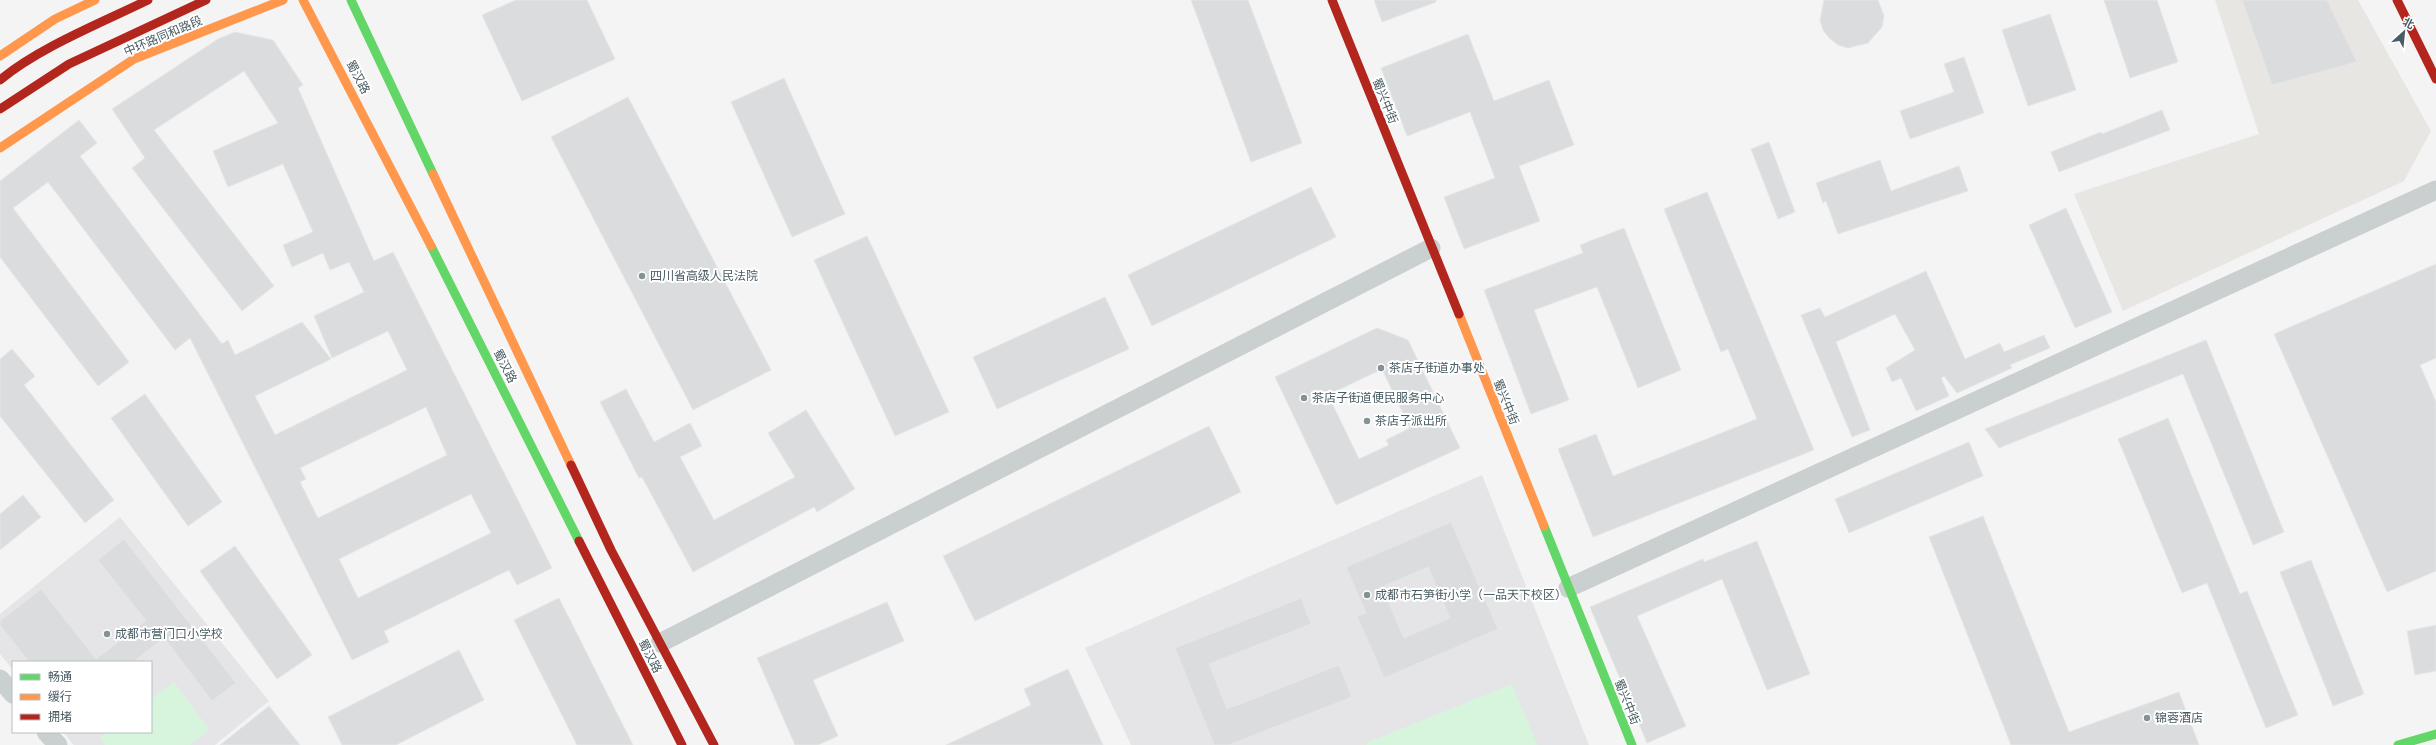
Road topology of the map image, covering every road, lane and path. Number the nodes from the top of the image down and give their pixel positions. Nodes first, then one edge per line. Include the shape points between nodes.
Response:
1 (95, 0) edge
2 (148, 0) edge
3 (206, 0) edge
4 (283, 0) edge
5 (303, 0) edge
6 (351, 0) edge
7 (1332, 0) edge
8 (2397, 0) edge
9 (0, 56) edge
10 (2436, 79) edge
11 (0, 80) edge
12 (0, 109) edge
13 (0, 148) edge
14 (2436, 190) edge
15 (1431, 248) junction
16 (1568, 588) junction
17 (660, 643) junction
18 (0, 679) edge
19 (12, 693) edge
20 (47, 733) edge
21 (2436, 734) edge
22 (58, 745) edge
23 (682, 745) edge
24 (714, 745) edge
25 (1632, 745) edge
26 (2398, 745) edge

1 - 9 main road via 56,18
2 - 11 main road via 77,34 12,70
3 - 12 main road via 69,64
4 - 13 main road, 中环路同和路段 via 134,59
5 - 23 main road, 蜀汉路 via 373,131
6 - 17 main road, 蜀汉路 via 611,550
7 - 15 main road, 蜀兴中街
8 - 10 main road
14 - 16 street
15 - 16 main road, 蜀兴中街
15 - 17 street
16 - 25 main road, 蜀兴中街
17 - 24 main road, 蜀汉路
18 - 19 street
20 - 22 street
21 - 26 main road

